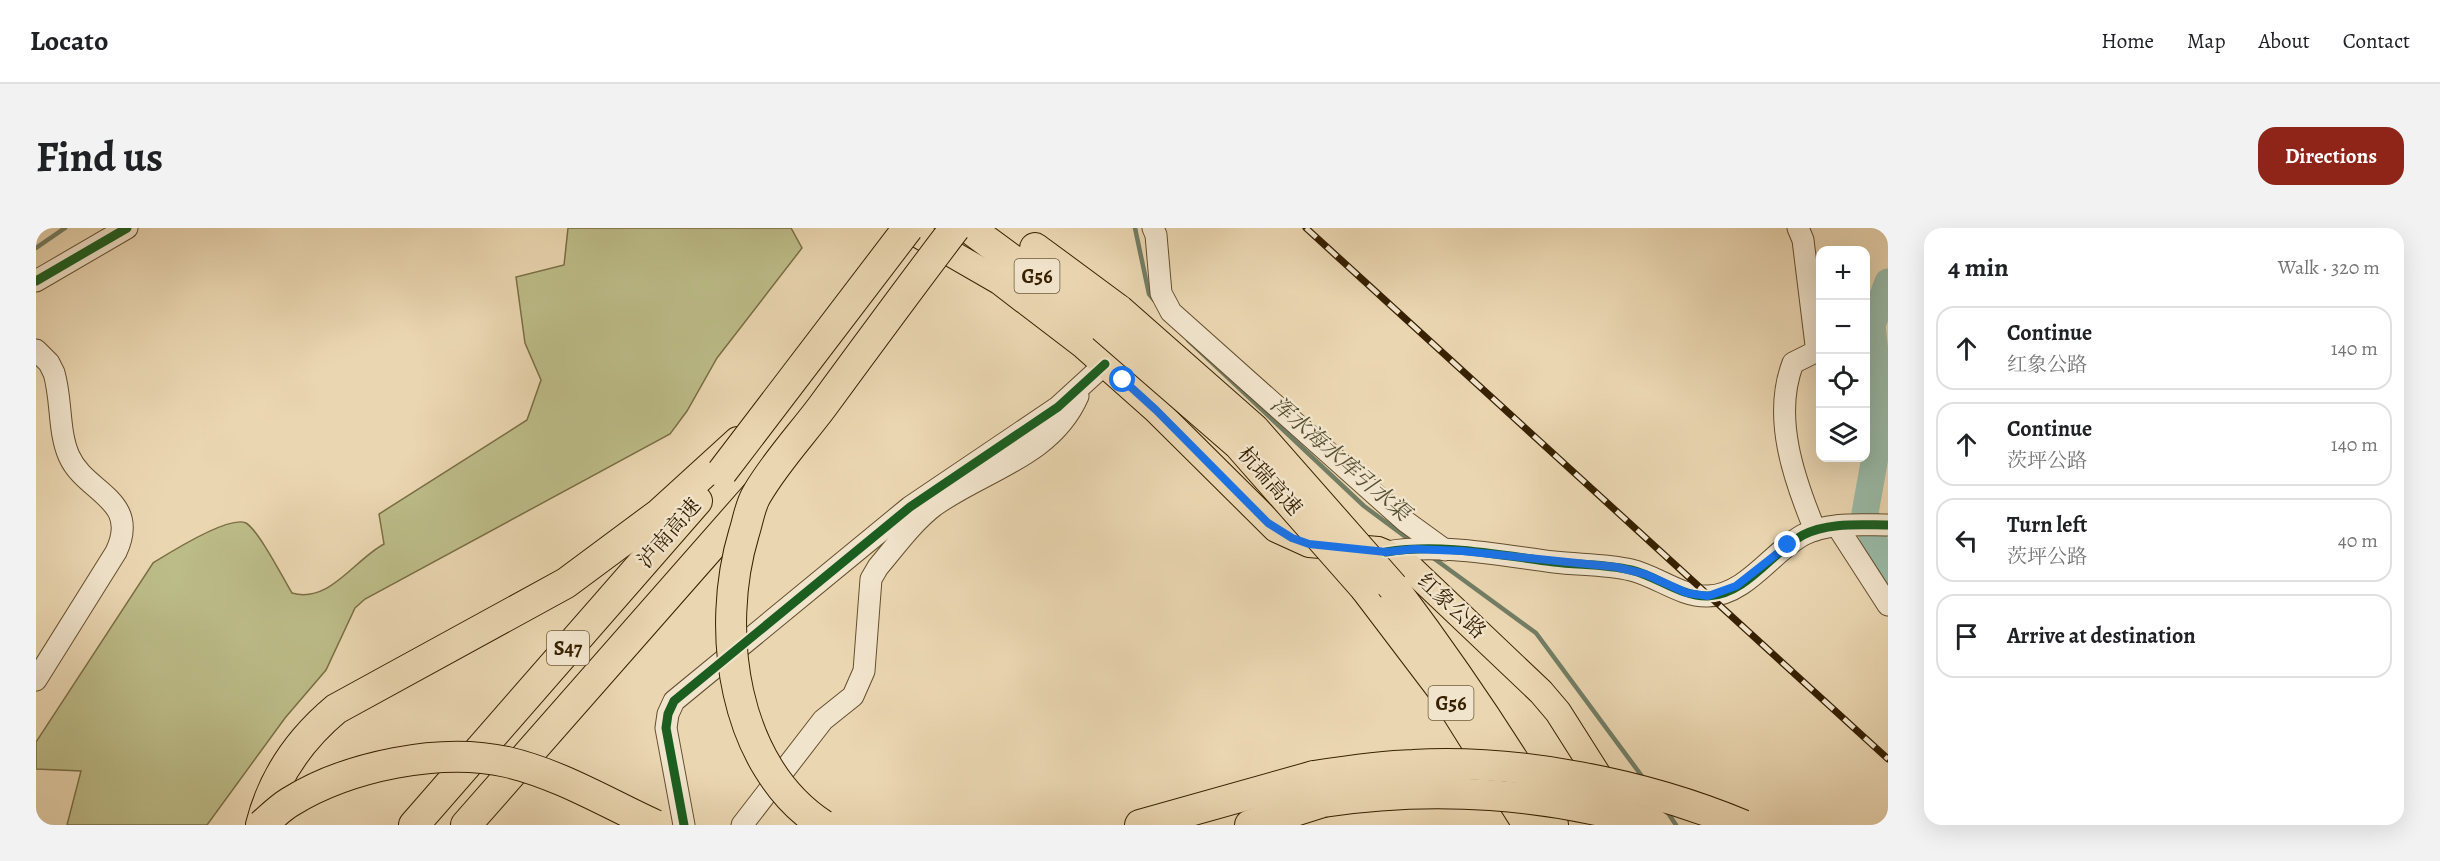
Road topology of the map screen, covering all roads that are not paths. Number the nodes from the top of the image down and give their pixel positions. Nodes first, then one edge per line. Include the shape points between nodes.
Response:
1 (127, 228) edge
2 (907, 228) edge
3 (955, 228) edge
4 (969, 228) edge
5 (1006, 228) edge
6 (1153, 228) edge
7 (1798, 228) edge
8 (36, 281) edge
9 (1111, 318) junction
10 (36, 350) edge
11 (1105, 364) junction
12 (1083, 384) junction
13 (759, 424) junction
14 (756, 495) junction
15 (1847, 525) junction
16 (1888, 525) edge
17 (1815, 530) junction
18 (1442, 550) junction
19 (1398, 551) junction
20 (1379, 588) junction
21 (1888, 605) edge
22 (36, 680) edge
23 (1319, 789) junction
24 (261, 825) edge
25 (414, 825) edge
26 (466, 825) edge
27 (655, 825) edge
28 (684, 825) edge
29 (742, 825) edge
30 (823, 825) edge
31 (1140, 825) edge
32 (1250, 825) edge
33 (1528, 825) edge
34 (1552, 825) edge
35 (1629, 825) edge
36 (1655, 825) edge
37 (1743, 825) edge

1 - 8 street
2 - 11 main road, 红象公路 via 999,281
2 - 13 highway, 泸南高速 / S47, bridge
3 - 14 highway, 泸南高速 / S47, bridge
4 - 9 highway, 杭瑞高速 / G56
5 - 9 highway, 杭瑞高速 / G56
6 - 18 street via 1161,293 1172,312
7 - 17 street via 1803,240 1816,345 1815,352 1793,363 1784,408 1794,478
9 - 20 highway, 杭瑞高速 / G56, bridge
10 - 22 street via 44,355 54,373 68,455 112,503 123,530 116,552
11 - 12 street
11 - 19 main road, 红象公路 via 1276,530 1309,544
12 - 28 street via 1058,407 910,507 674,701 666,728
12 - 29 street via 1057,430 1026,455 932,508 878,567 872,579 864,671 853,696 823,720
13 - 24 highway via 658,514 566,582 336,709 310,731 290,757 265,807
13 - 25 highway, 泸南高速 / S47, bridge via 722,472
14 - 26 highway, 泸南高速 / S47
14 - 30 highway, bridge via 736,561 733,635 738,685 755,743 772,777
15 - 16 street
15 - 17 street
15 - 21 street
17 - 18 street via 1788,545 1736,586 1708,596 1687,593 1623,568
18 - 19 street
19 - 35 main road, 红象公路 via 1558,712
20 - 33 highway, 杭瑞高速 / G56
20 - 34 highway, 杭瑞高速 / G56 via 1452,666 1516,761
23 - 31 highway
23 - 32 highway
23 - 36 highway, bridge via 1486,795 1550,802
23 - 37 highway, bridge via 1414,764 1531,771 1656,796
24 - 27 highway, bridge via 290,802 336,781 383,766 442,756 508,762 549,776

